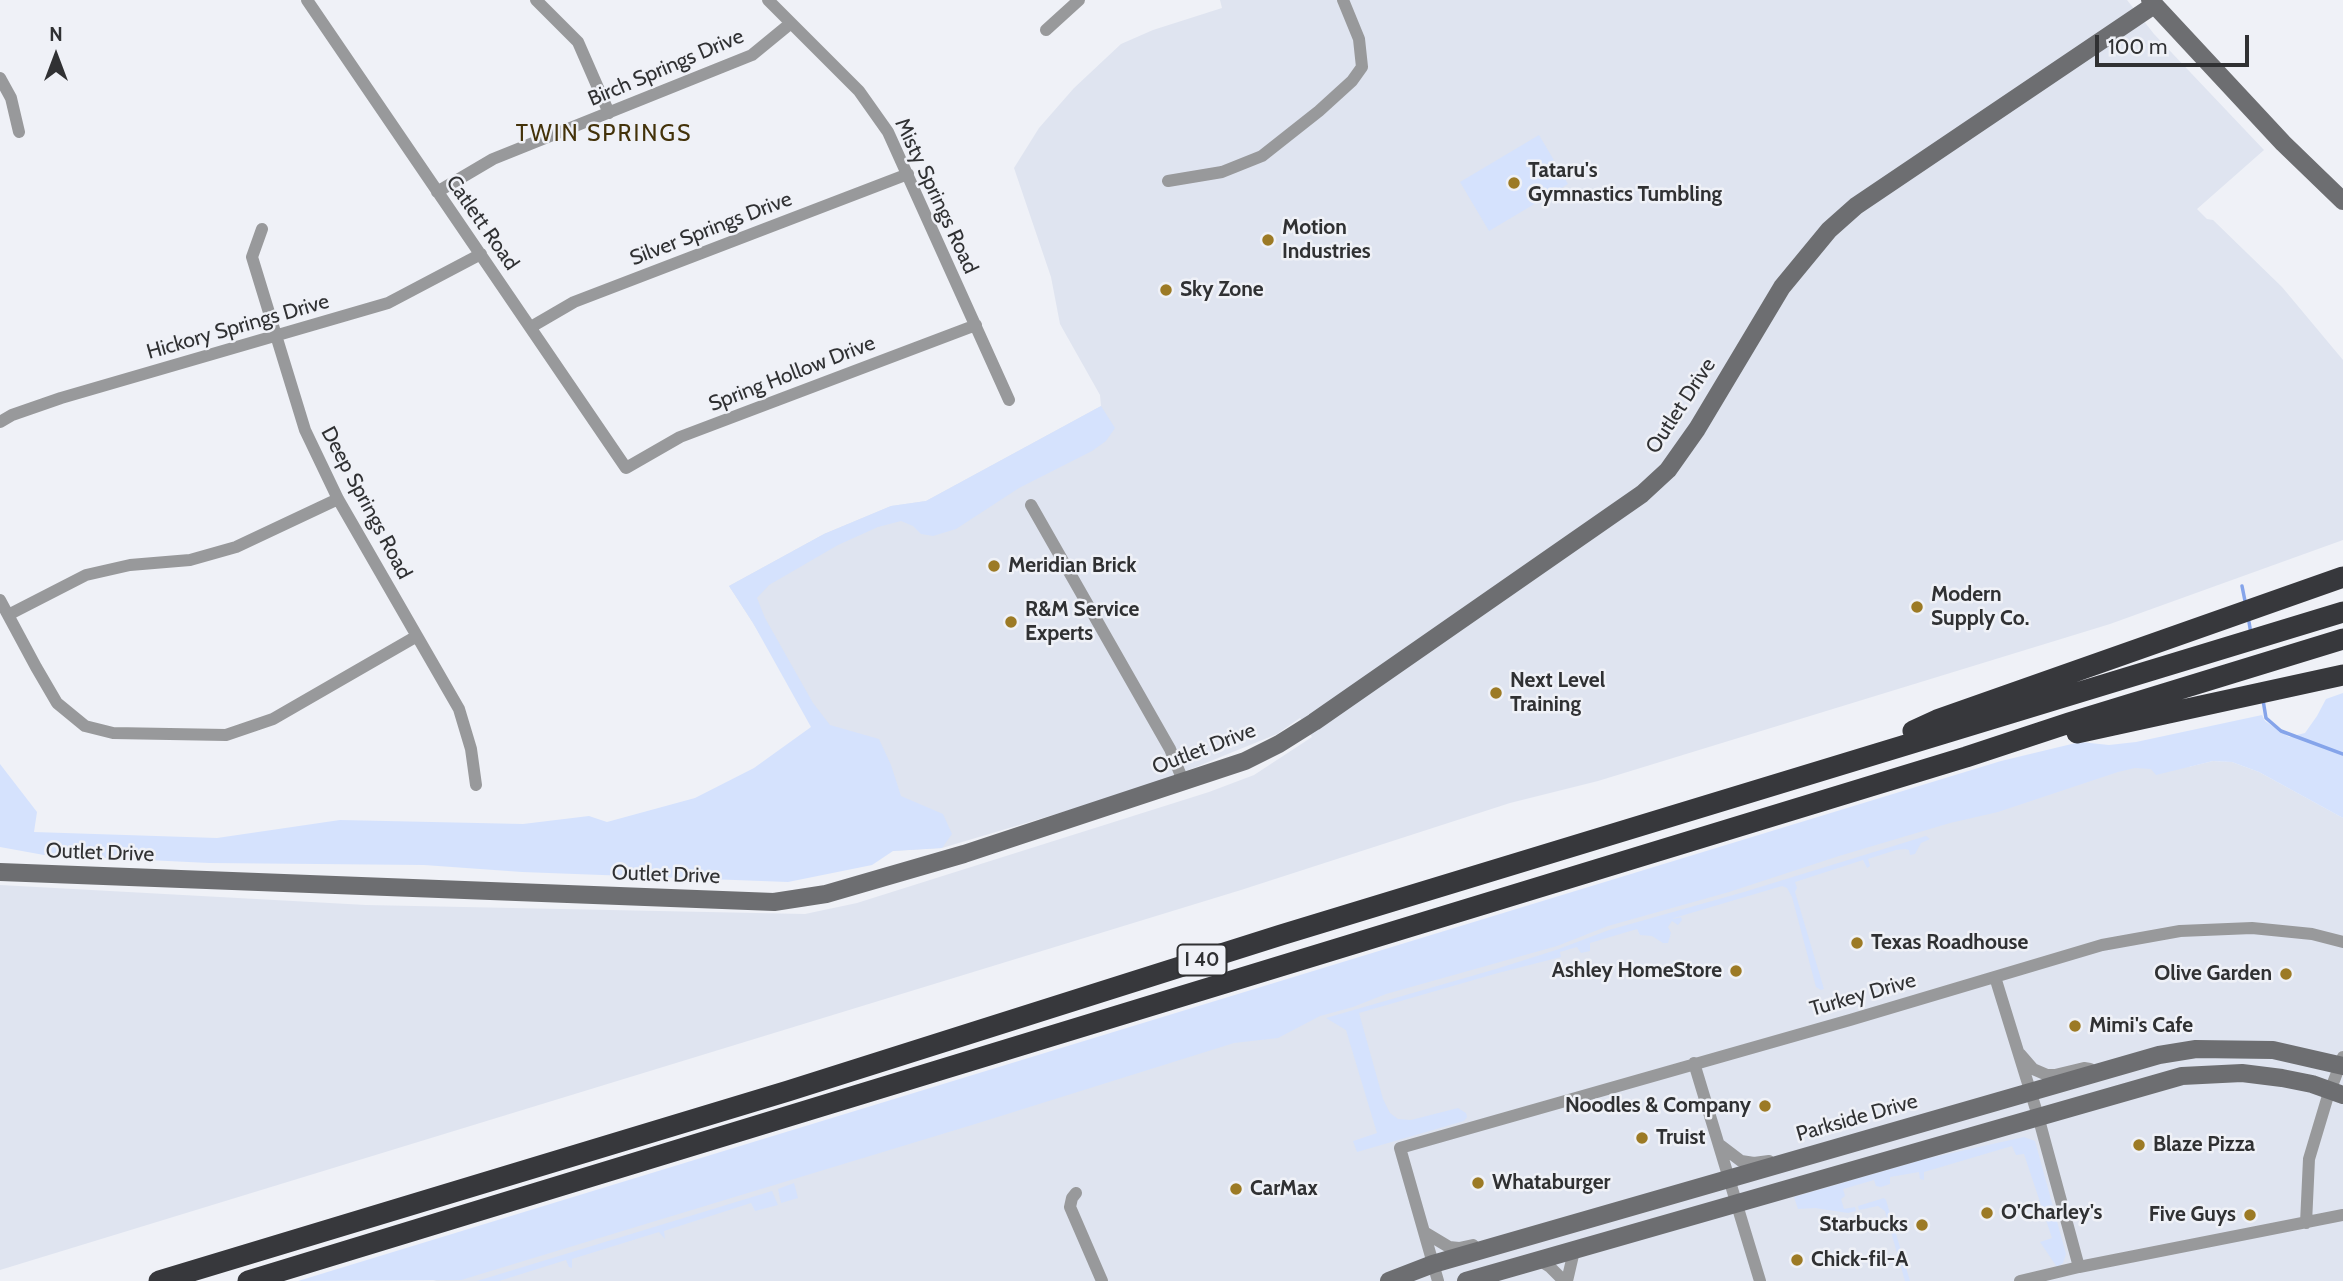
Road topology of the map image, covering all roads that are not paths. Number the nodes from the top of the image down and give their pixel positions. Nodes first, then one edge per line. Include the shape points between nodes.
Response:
1 (307, 0) edge
2 (536, 0) edge
3 (768, 0) edge
4 (1079, 0) edge
5 (1343, 0) edge
6 (2152, 2) edge
7 (791, 23) junction
8 (1046, 30) dead end
9 (0, 78) edge
10 (609, 113) junction
11 (19, 132) dead end
12 (908, 174) junction
13 (1168, 181) dead end
14 (437, 192) junction
15 (2343, 201) edge
16 (262, 229) dead end
17 (481, 254) junction
18 (976, 326) junction
19 (531, 327) junction
20 (277, 335) junction
21 (1009, 400) dead end
22 (0, 422) edge
23 (626, 468) joint
24 (338, 499) junction
25 (1031, 505) dead end
26 (2343, 577) edge
27 (0, 600) edge
28 (2343, 612) edge
29 (8, 615) junction
30 (417, 636) junction
31 (2343, 639) edge
32 (2343, 675) edge
33 (1966, 757) junction
34 (1847, 763) junction
35 (1184, 783) junction
36 (476, 785) dead end
37 (0, 872) edge
38 (2343, 942) edge
39 (1995, 977) junction
40 (2015, 1046) junction
41 (2342, 1062) edge
42 (1694, 1063) junction
43 (2105, 1070) junction
44 (2029, 1092) junction
45 (2337, 1092) edge
46 (2038, 1116) junction
47 (1719, 1144) junction
48 (1794, 1159) junction
49 (1729, 1178) junction
50 (1076, 1193) dead end
51 (1736, 1203) junction
52 (2343, 1215) edge
53 (2306, 1223) junction
54 (1424, 1232) junction
55 (1504, 1244) junction
56 (1574, 1251) junction
57 (1539, 1260) junction
58 (2079, 1267) junction
59 (1435, 1273) edge
60 (159, 1281) edge
61 (248, 1281) edge
62 (1102, 1281) edge
63 (1389, 1281) edge
64 (1466, 1281) edge
65 (1566, 1281) edge
66 (1760, 1281) edge
67 (2020, 1281) edge

1 - 14 street, Catlett Road
2 - 10 street via 578,42
3 - 7 street, Misty Springs Road
4 - 8 street
5 - 13 street via 1359,39 1362,66 1352,81 1262,156 1222,172
6 - 15 street via 2283,144
6 - 35 street, Outlet Drive via 1868,198 1829,230 1782,288 1668,470 1642,494 1299,732 1245,761
7 - 10 street, Birch Springs Drive via 752,55
7 - 12 street, Misty Springs Road via 859,91 888,132
9 - 11 street via 11,98
10 - 14 street, Birch Springs Drive via 493,159
12 - 18 street, Misty Springs Road
12 - 19 street, Silver Springs Drive via 574,302
14 - 17 street, Catlett Road
16 - 20 street, Deep Springs Road via 252,257
17 - 19 street, Catlett Road
17 - 20 street, Hickory Springs Drive via 388,303
18 - 21 street, Misty Springs Road
18 - 23 street, Spring Hollow Drive via 680,437
19 - 23 street, Catlett Road
20 - 22 street, Hickory Springs Drive via 61,398
20 - 24 street, Deep Springs Road via 305,430
24 - 29 street via 236,547 190,560 130,565 86,575
24 - 30 street, Deep Springs Road
25 - 35 street via 1170,749
26 - 34 highway via 1937,720
27 - 29 street
28 - 34 highway, I 40
29 - 30 street via 57,703 85,726 114,733 226,735 273,719
30 - 36 street, Deep Springs Road via 459,709
31 - 33 highway, I 40
32 - 33 highway
33 - 61 highway, I 40
34 - 60 highway, I 40
35 - 37 street, Outlet Drive via 827,894 774,902
38 - 39 street, Turkey Drive via 2252,928 2180,931 2102,945
39 - 40 street
39 - 42 street, Turkey Drive
40 - 43 street via 2033,1069 2047,1075 2084,1068
40 - 44 street
41 - 43 street, Parkside Drive via 2296,1053 2196,1049
41 - 45 street
42 - 47 street
42 - 54 street, Turkey Drive via 1400,1148
43 - 44 street, Parkside Drive
44 - 46 street
44 - 48 street, Parkside Drive
45 - 46 street via 2242,1073 2182,1076
45 - 53 street via 2309,1159
46 - 51 street
46 - 58 street
47 - 48 street via 1731,1156 1749,1163
47 - 49 street
48 - 49 street, Parkside Drive
49 - 51 street
49 - 55 street, Parkside Drive
50 - 62 street via 1070,1208
51 - 56 street
51 - 66 street
52 - 53 street
53 - 58 street
54 - 55 street via 1459,1248 1483,1242
54 - 59 street
55 - 59 street, Parkside Drive
56 - 57 street
56 - 65 street
57 - 64 street
57 - 65 street
58 - 67 street
59 - 63 street, Parkside Drive

